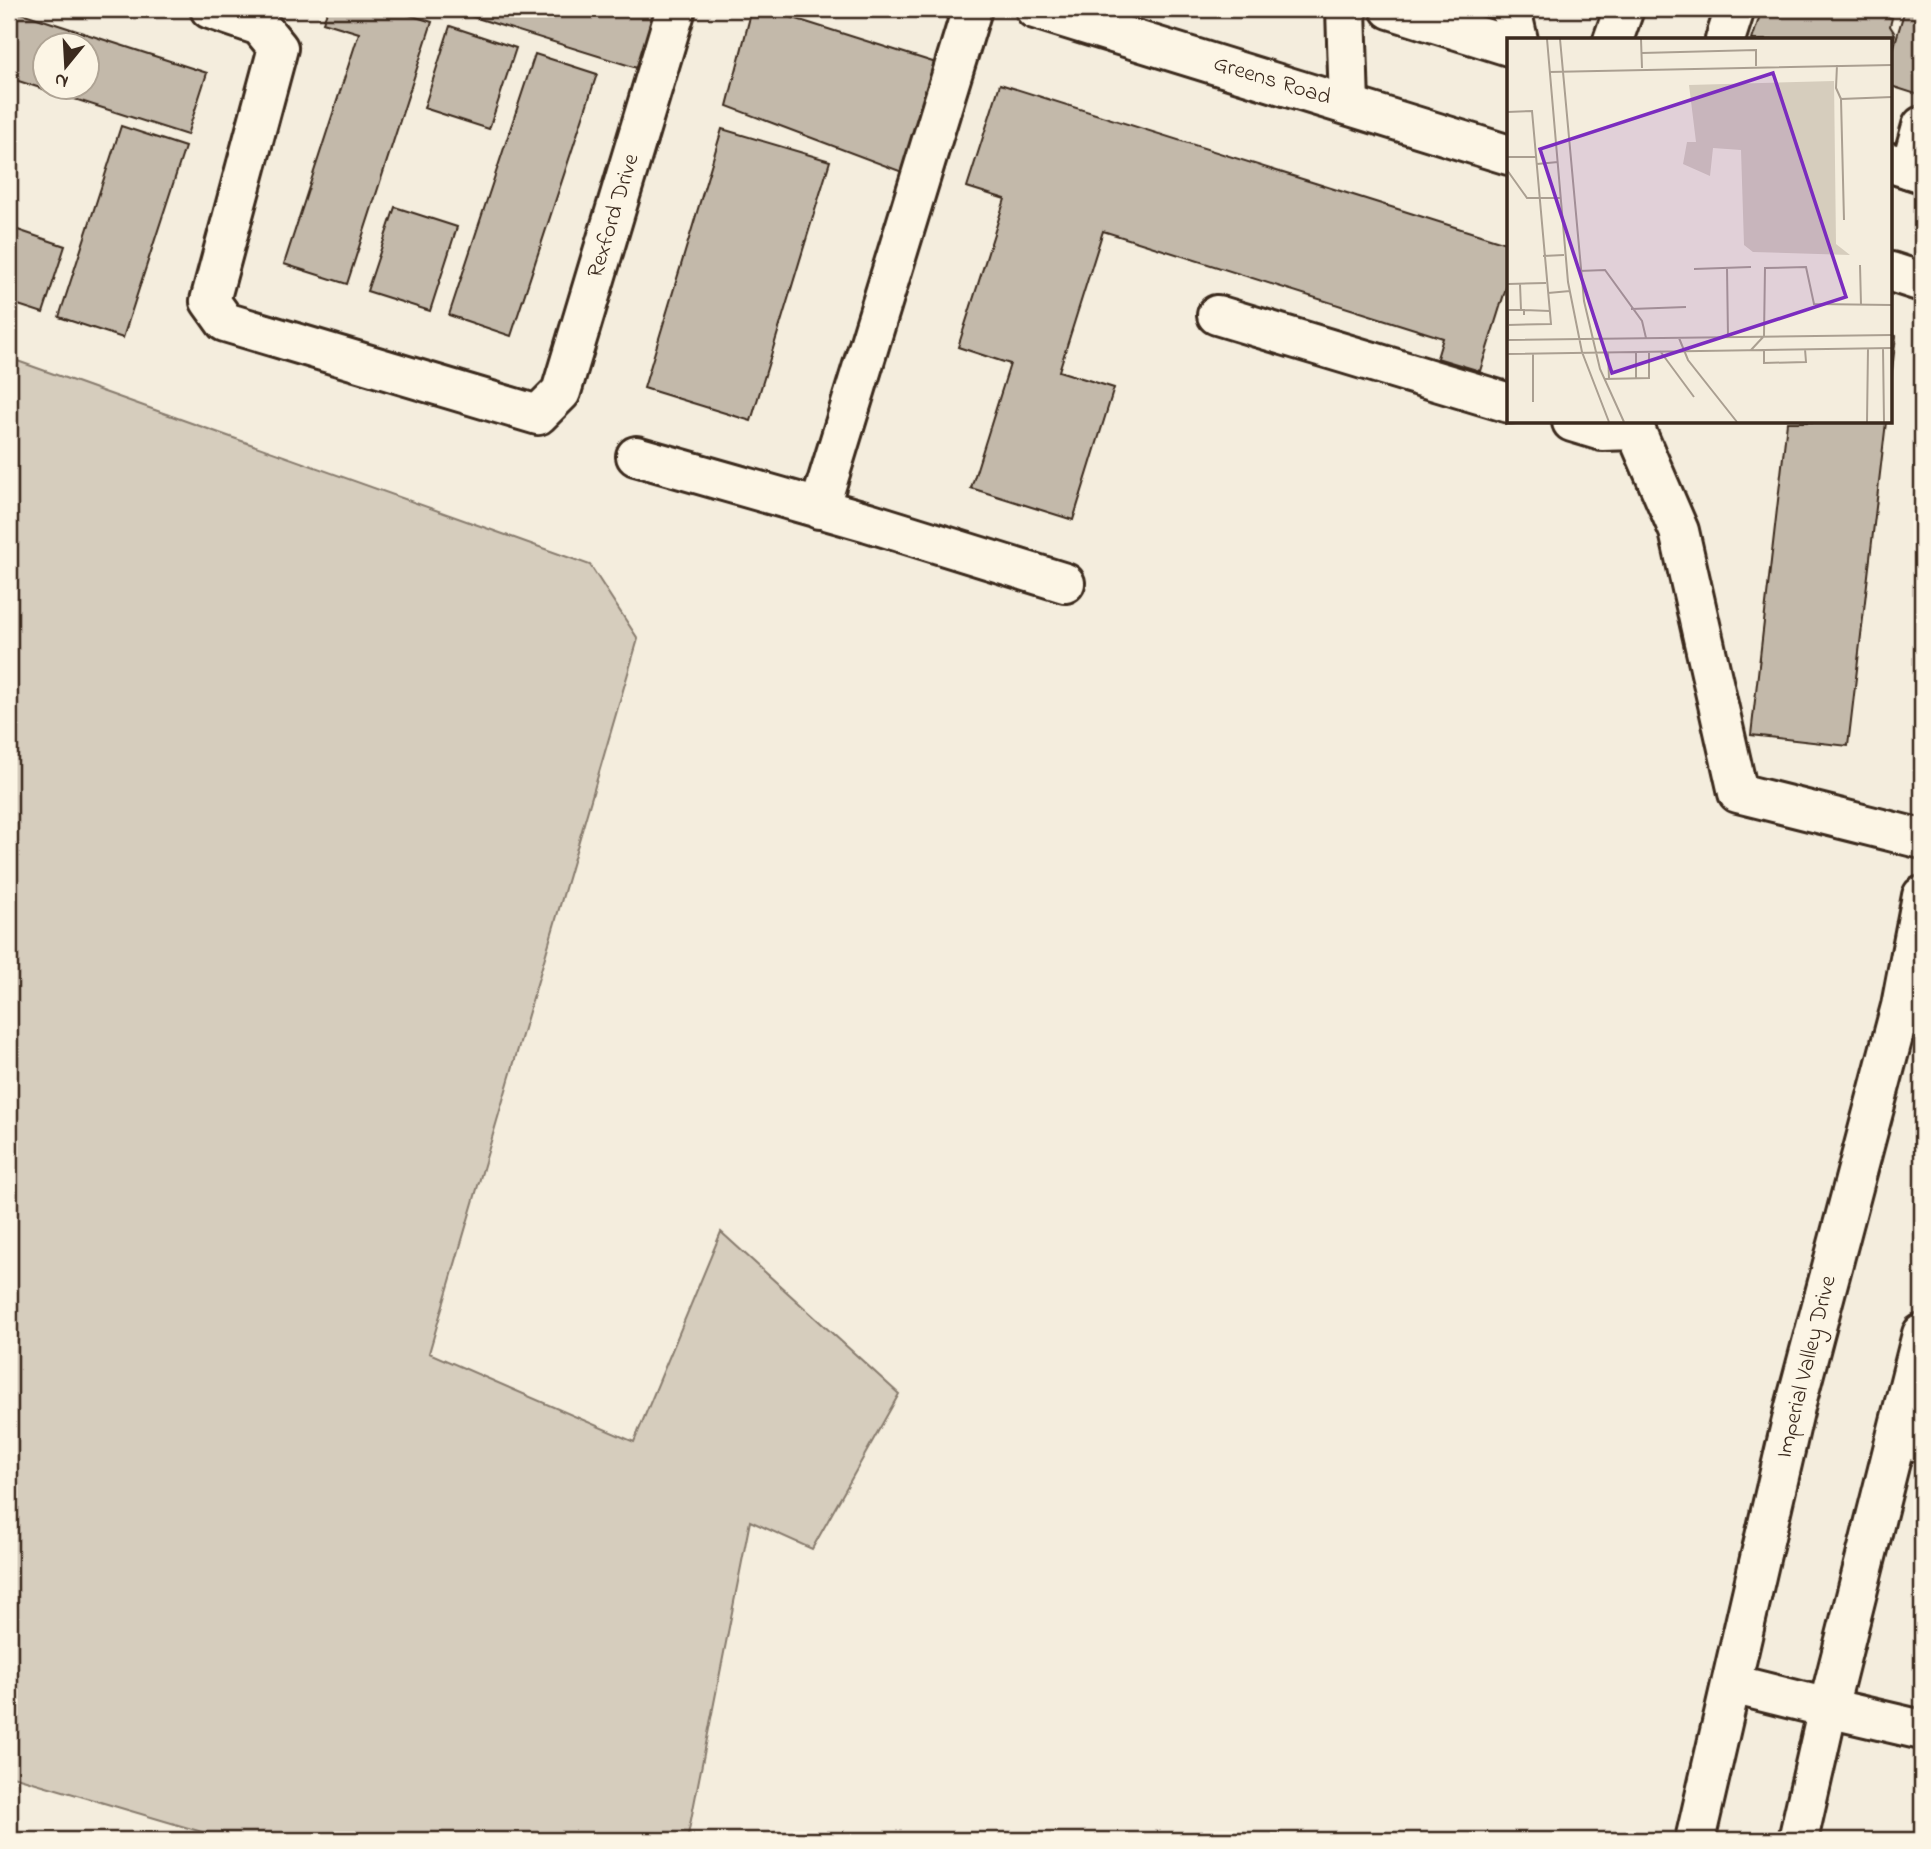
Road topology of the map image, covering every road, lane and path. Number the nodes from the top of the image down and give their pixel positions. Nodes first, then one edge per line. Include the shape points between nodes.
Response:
1 (209, 9) edge
2 (676, 9) edge
3 (972, 9) edge
4 (1035, 9) edge
5 (1346, 9) edge
6 (1390, 9) edge
7 (1511, 9) edge
8 (1624, 9) edge
9 (1735, 9) edge
10 (1518, 38) edge
11 (1614, 38) edge
12 (1727, 38) edge
13 (1507, 45) edge
14 (1349, 105) junction
15 (1922, 126) edge
16 (1507, 154) edge
17 (1908, 168) edge
18 (1892, 272) edge
19 (1922, 282) edge
20 (1217, 315) dead end
21 (1507, 402) edge
22 (1579, 424) edge
23 (1634, 426) edge
24 (636, 456) dead end
25 (819, 509) junction
26 (1065, 583) dead end
27 (1922, 839) edge
28 (1922, 896) edge
29 (1911, 1005) edge
30 (1922, 1334) edge
31 (1910, 1440) edge
32 (1732, 1684) junction
33 (1828, 1708) junction
34 (1922, 1730) edge
35 (1695, 1840) edge
36 (1798, 1840) edge

1 - 2 main road, Rexford Drive via 260,26 278,48 210,300 225,322 537,415 561,392
3 - 25 main road
4 - 14 main road, Greens Road
5 - 14 main road
6 - 13 main road
7 - 10 main road
8 - 11 main road
9 - 12 main road
14 - 16 main road, Greens Road
15 - 17 main road
18 - 19 main road
20 - 21 main road
22 - 23 main road via 1602,431
23 - 27 main road via 1679,531 1738,793
24 - 25 main road
25 - 26 main road
28 - 29 main road, Imperial Valley Drive
29 - 32 main road, Imperial Valley Drive via 1795,1407
30 - 31 main road
31 - 33 main road
32 - 33 main road
32 - 35 main road, Imperial Valley Drive
33 - 34 main road
33 - 36 main road

